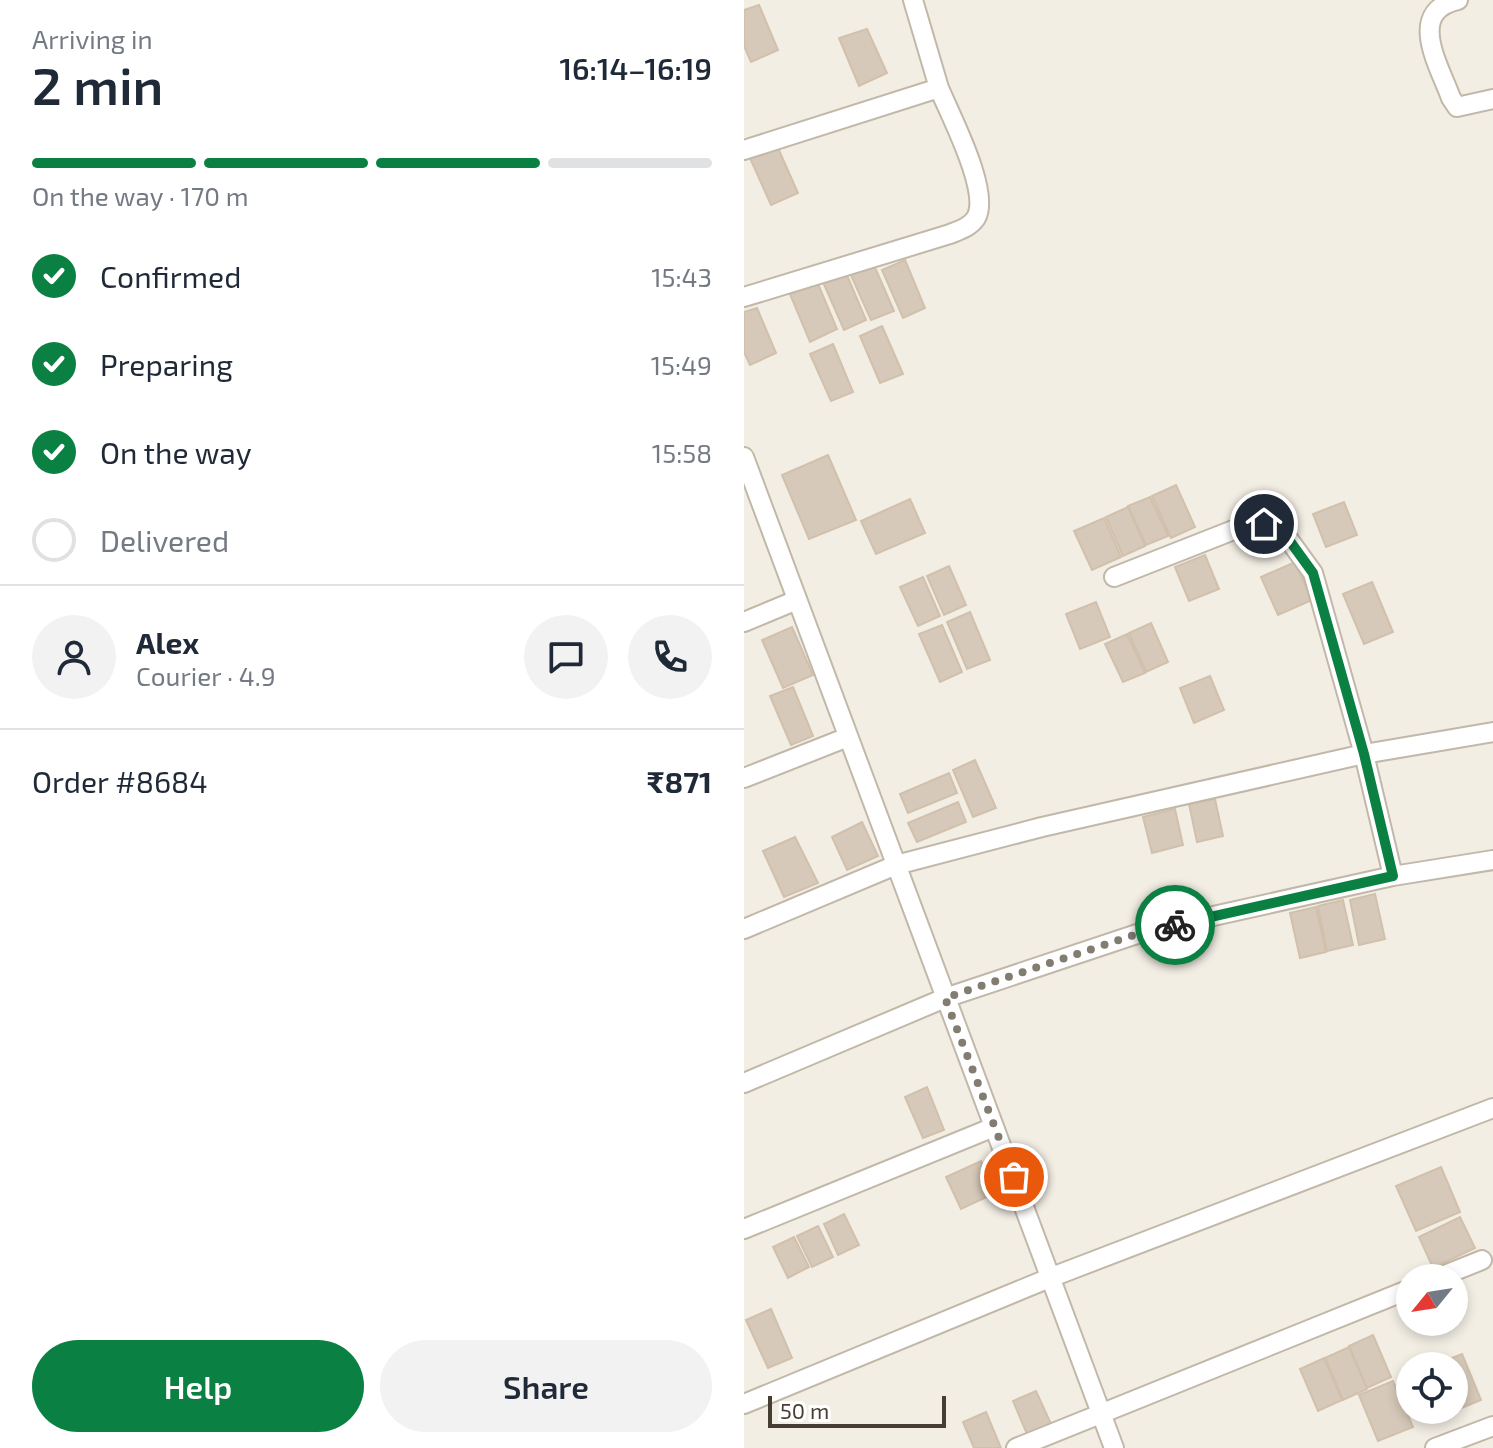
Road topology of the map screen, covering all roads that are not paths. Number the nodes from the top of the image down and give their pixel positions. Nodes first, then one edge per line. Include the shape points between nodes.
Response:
1 (913, 0) edge
2 (1458, 0) edge
3 (939, 88) junction
4 (1493, 99) edge
5 (744, 150) edge
6 (744, 297) edge
7 (744, 460) edge
8 (1114, 577) dead end
9 (797, 600) junction
10 (744, 622) edge
11 (1493, 732) edge
12 (848, 737) junction
13 (1364, 754) junction
14 (744, 778) edge
15 (1493, 860) edge
16 (896, 865) junction
17 (1393, 876) junction
18 (744, 929) edge
19 (945, 998) junction
20 (744, 1083) edge
21 (1493, 1108) edge
22 (994, 1127) junction
23 (744, 1229) edge
24 (1482, 1260) dead end
25 (1468, 1266) edge
26 (1052, 1277) junction
27 (1396, 1295) edge
28 (744, 1404) edge
29 (1102, 1411) junction
30 (1493, 1426) edge
31 (1016, 1448) edge
32 (1114, 1448) edge
33 (1435, 1448) edge

1 - 3 street
2 - 4 street via 1445,3 1431,16 1427,33 1457,107
3 - 5 street
3 - 6 street via 979,186 978,215 969,226
7 - 9 street
8 - 13 street via 1236,529 1264,524 1284,533 1313,573
9 - 10 street
9 - 12 street
11 - 13 street
12 - 14 street
12 - 16 street
13 - 16 street
13 - 17 street
15 - 17 street
16 - 18 street
16 - 19 street
17 - 19 street via 1146,931
19 - 20 street
19 - 22 street
21 - 26 street
22 - 23 street
22 - 26 street
24 - 25 street
26 - 28 street
26 - 29 street
27 - 29 street
29 - 31 street
29 - 32 street
30 - 33 street

